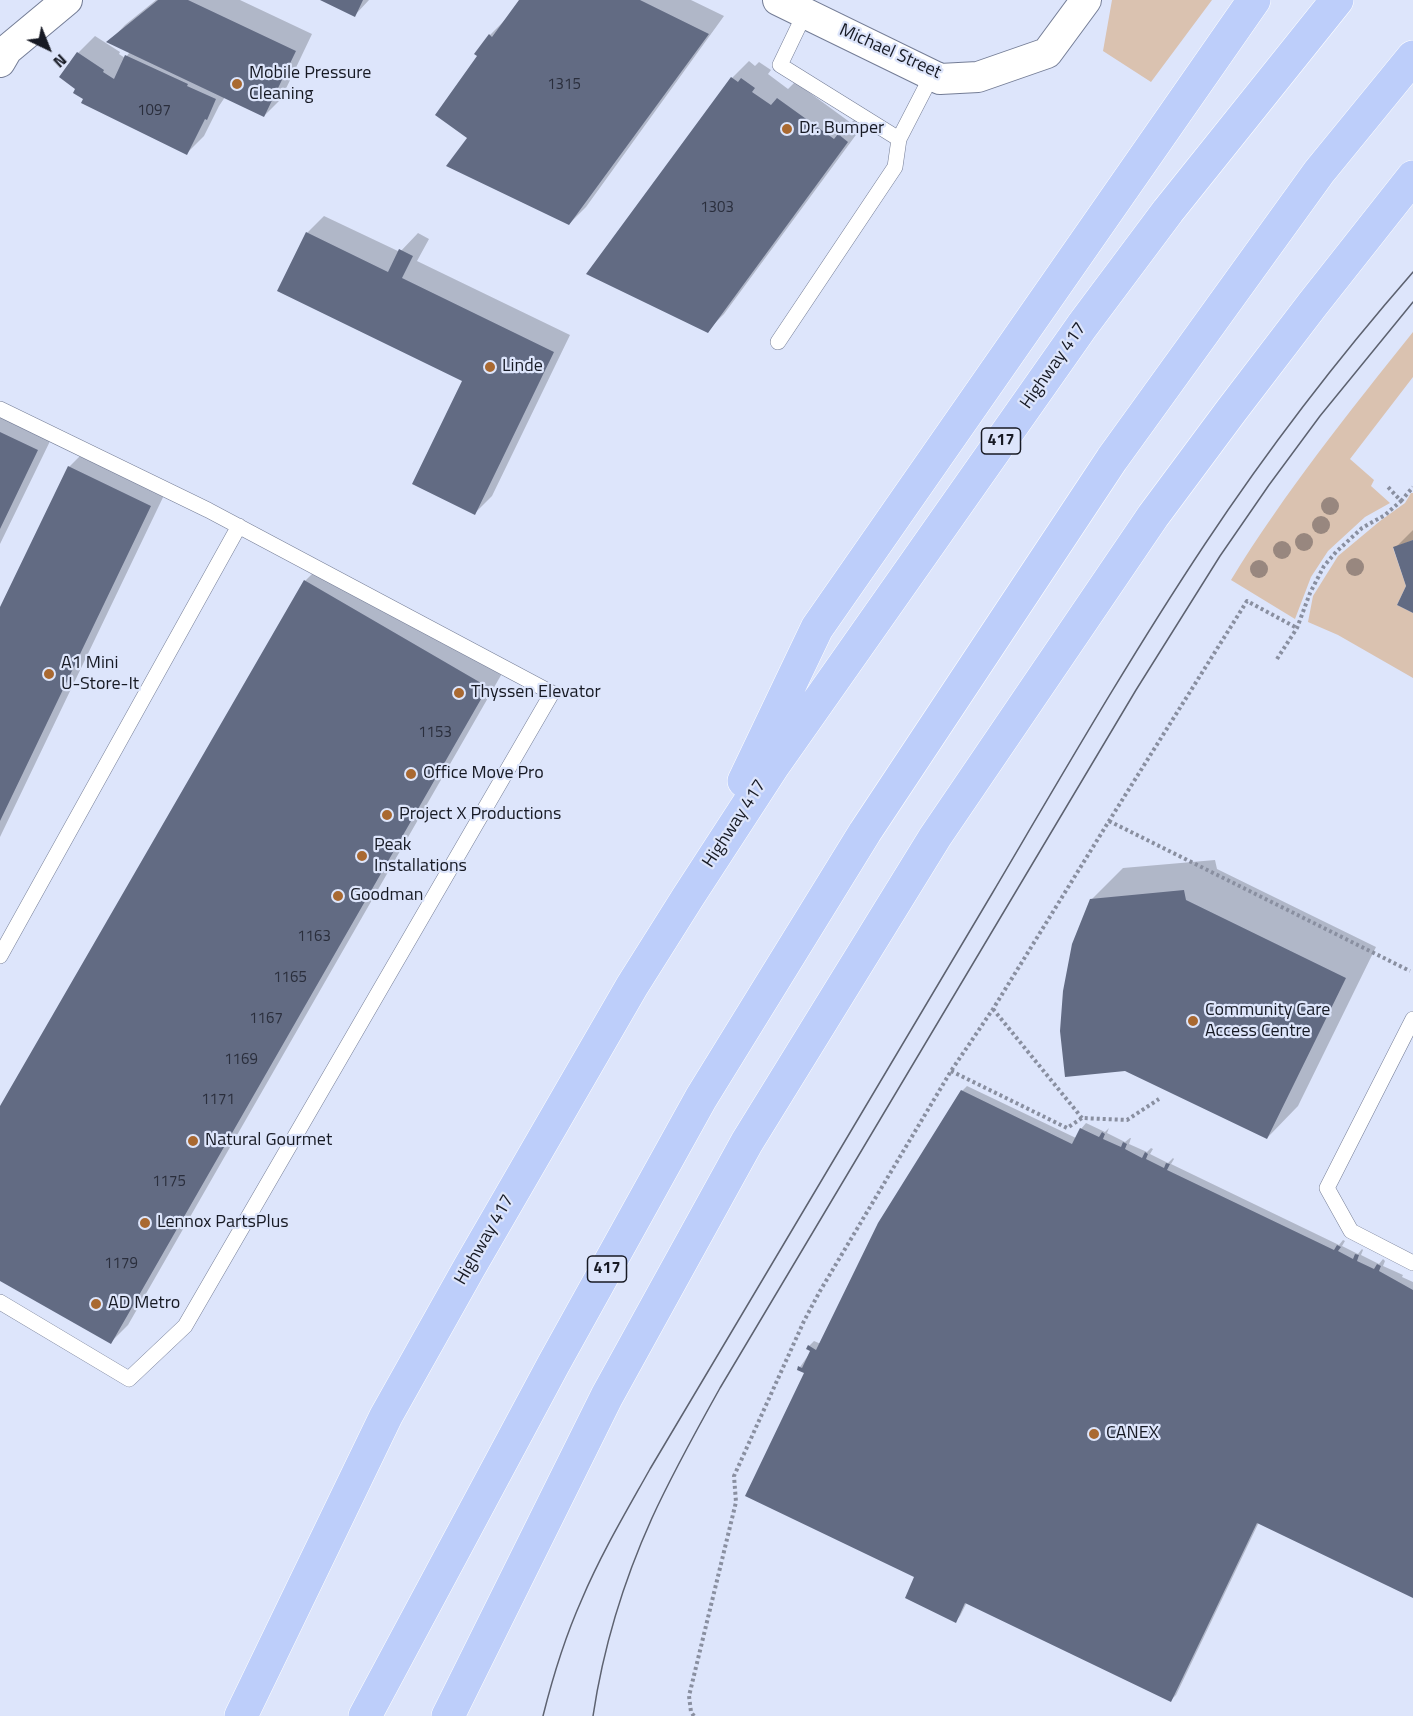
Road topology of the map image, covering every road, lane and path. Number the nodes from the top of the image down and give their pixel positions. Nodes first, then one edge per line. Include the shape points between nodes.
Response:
1 (67, 0) edge
2 (778, 0) edge
3 (1086, 0) edge
4 (1254, 0) edge
5 (1337, 0) edge
6 (805, 13) junction
7 (2, 53) edge
8 (1413, 57) edge
9 (932, 75) junction
10 (899, 140) junction
11 (1413, 177) edge
12 (778, 342) dead end
13 (0, 410) edge
14 (1388, 487) dead end
15 (1413, 487) edge
16 (1401, 501) junction
17 (239, 526) junction
18 (1297, 628) junction
19 (1277, 659) dead end
20 (1109, 820) junction
21 (688, 897) junction
22 (0, 956) edge
23 (1410, 971) dead end
24 (993, 1009) junction
25 (1413, 1019) edge
26 (951, 1071) junction
27 (1159, 1099) dead end
28 (1083, 1118) junction
29 (1413, 1263) edge
30 (0, 1302) edge
31 (241, 1716) edge
32 (366, 1716) edge
33 (448, 1716) edge
34 (693, 1716) edge

1 - 7 street
2 - 6 street, Michael Street
3 - 9 street, Michael Street via 1047,53 978,77 939,79
4 - 21 highway via 817,628
5 - 21 highway, Highway 417 / 417 via 1168,211 1082,326 773,766
6 - 9 street, Michael Street
6 - 10 lane via 780,65
8 - 32 highway, 417 via 1319,172 1112,459 865,832 701,1098
9 - 10 lane
10 - 12 lane via 895,166
11 - 33 highway via 1311,305 1153,516 935,837 747,1142 640,1335
13 - 17 lane
14 - 16 path
15 - 16 path
16 - 18 path via 1362,528 1324,566
17 - 22 lane
17 - 30 lane via 552,693 185,1326 129,1379
18 - 19 path
18 - 20 path via 1247,601
20 - 23 path
20 - 24 path
21 - 31 highway, Highway 417 / 417 via 632,986 386,1416
24 - 26 path
24 - 28 path
25 - 29 lane via 1327,1188 1351,1231
26 - 28 path via 1067,1128
26 - 34 path via 820,1291 734,1476 736,1502 689,1696
27 - 28 path via 1127,1120

